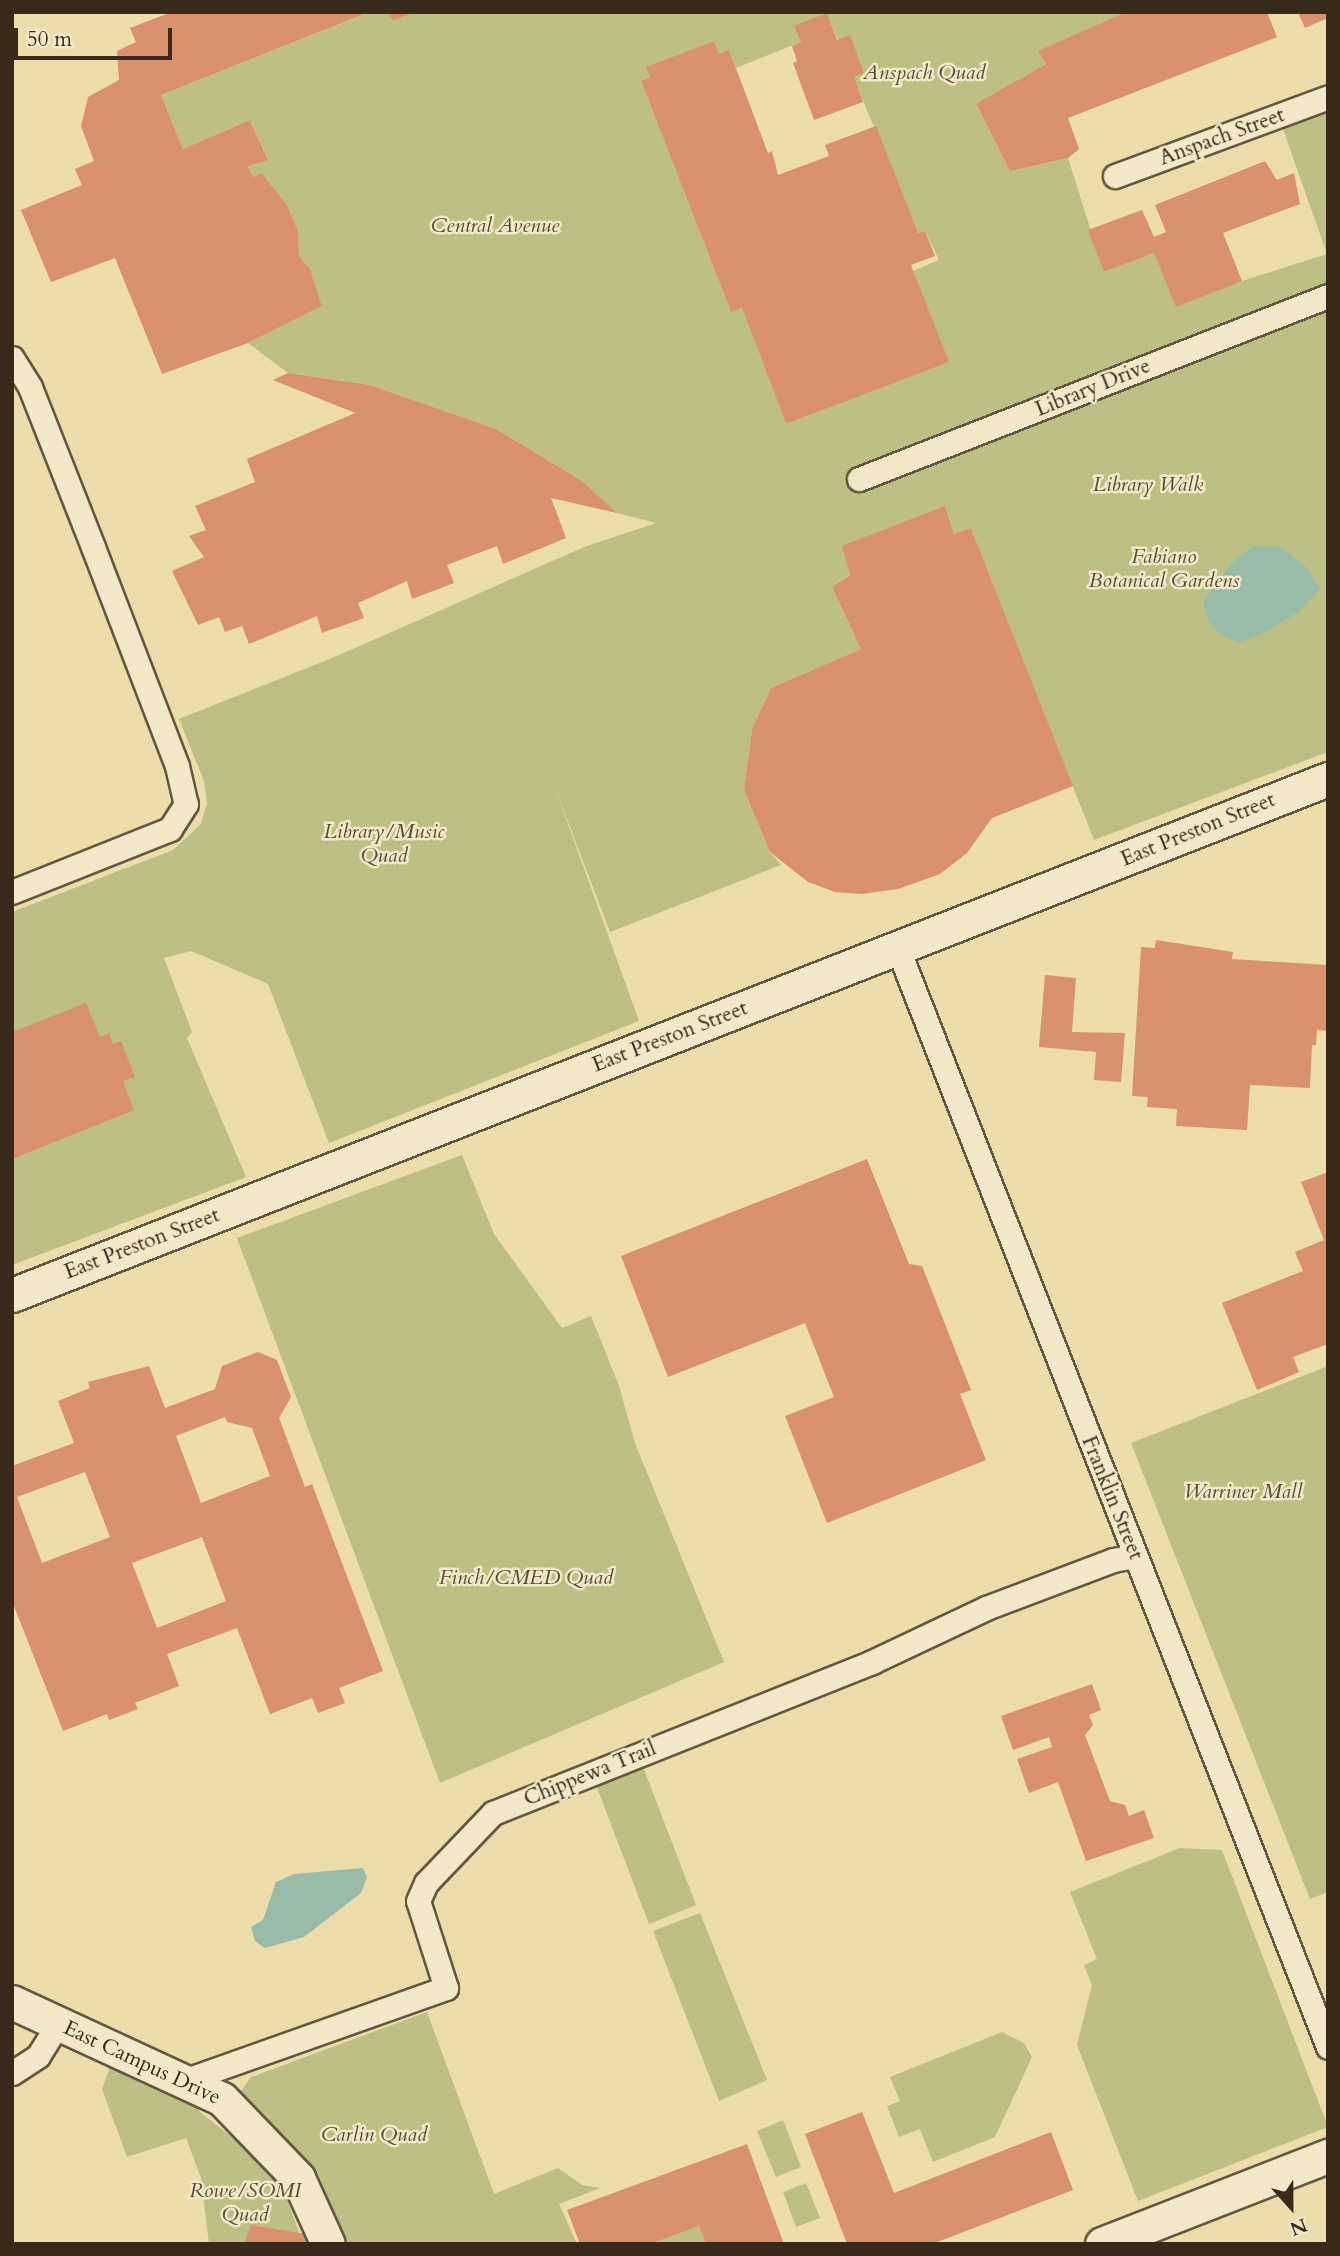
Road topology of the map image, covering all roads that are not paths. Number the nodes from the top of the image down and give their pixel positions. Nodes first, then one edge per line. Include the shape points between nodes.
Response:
1 (1328, 97) edge
2 (1115, 176) dead end
3 (1328, 296) edge
4 (12, 358) edge
5 (859, 479) dead end
6 (1328, 779) edge
7 (12, 892) edge
8 (898, 949) junction
9 (12, 1295) edge
10 (1136, 1556) junction
11 (12, 2002) edge
12 (58, 2024) junction
13 (1328, 2047) edge
14 (12, 2073) edge
15 (186, 2080) junction
16 (1328, 2156) edge
17 (1122, 2240) edge
18 (328, 2244) edge

1 - 2 street, Anspach Street
3 - 5 street, Library Drive
4 - 7 street via 30,387 186,797 185,811 170,829
6 - 8 street, East Preston Street
8 - 9 street, East Preston Street
8 - 10 street, Franklin Street
10 - 13 street, Franklin Street
10 - 15 street, Chippewa Trail via 1113,1560 986,1608 872,1662 493,1813 446,1858 418,1901 446,1988
11 - 12 street, East Campus Drive
12 - 14 street via 38,2056
12 - 15 street, East Campus Drive
15 - 18 street, East Campus Drive via 233,2108 286,2162 307,2193
16 - 17 street

